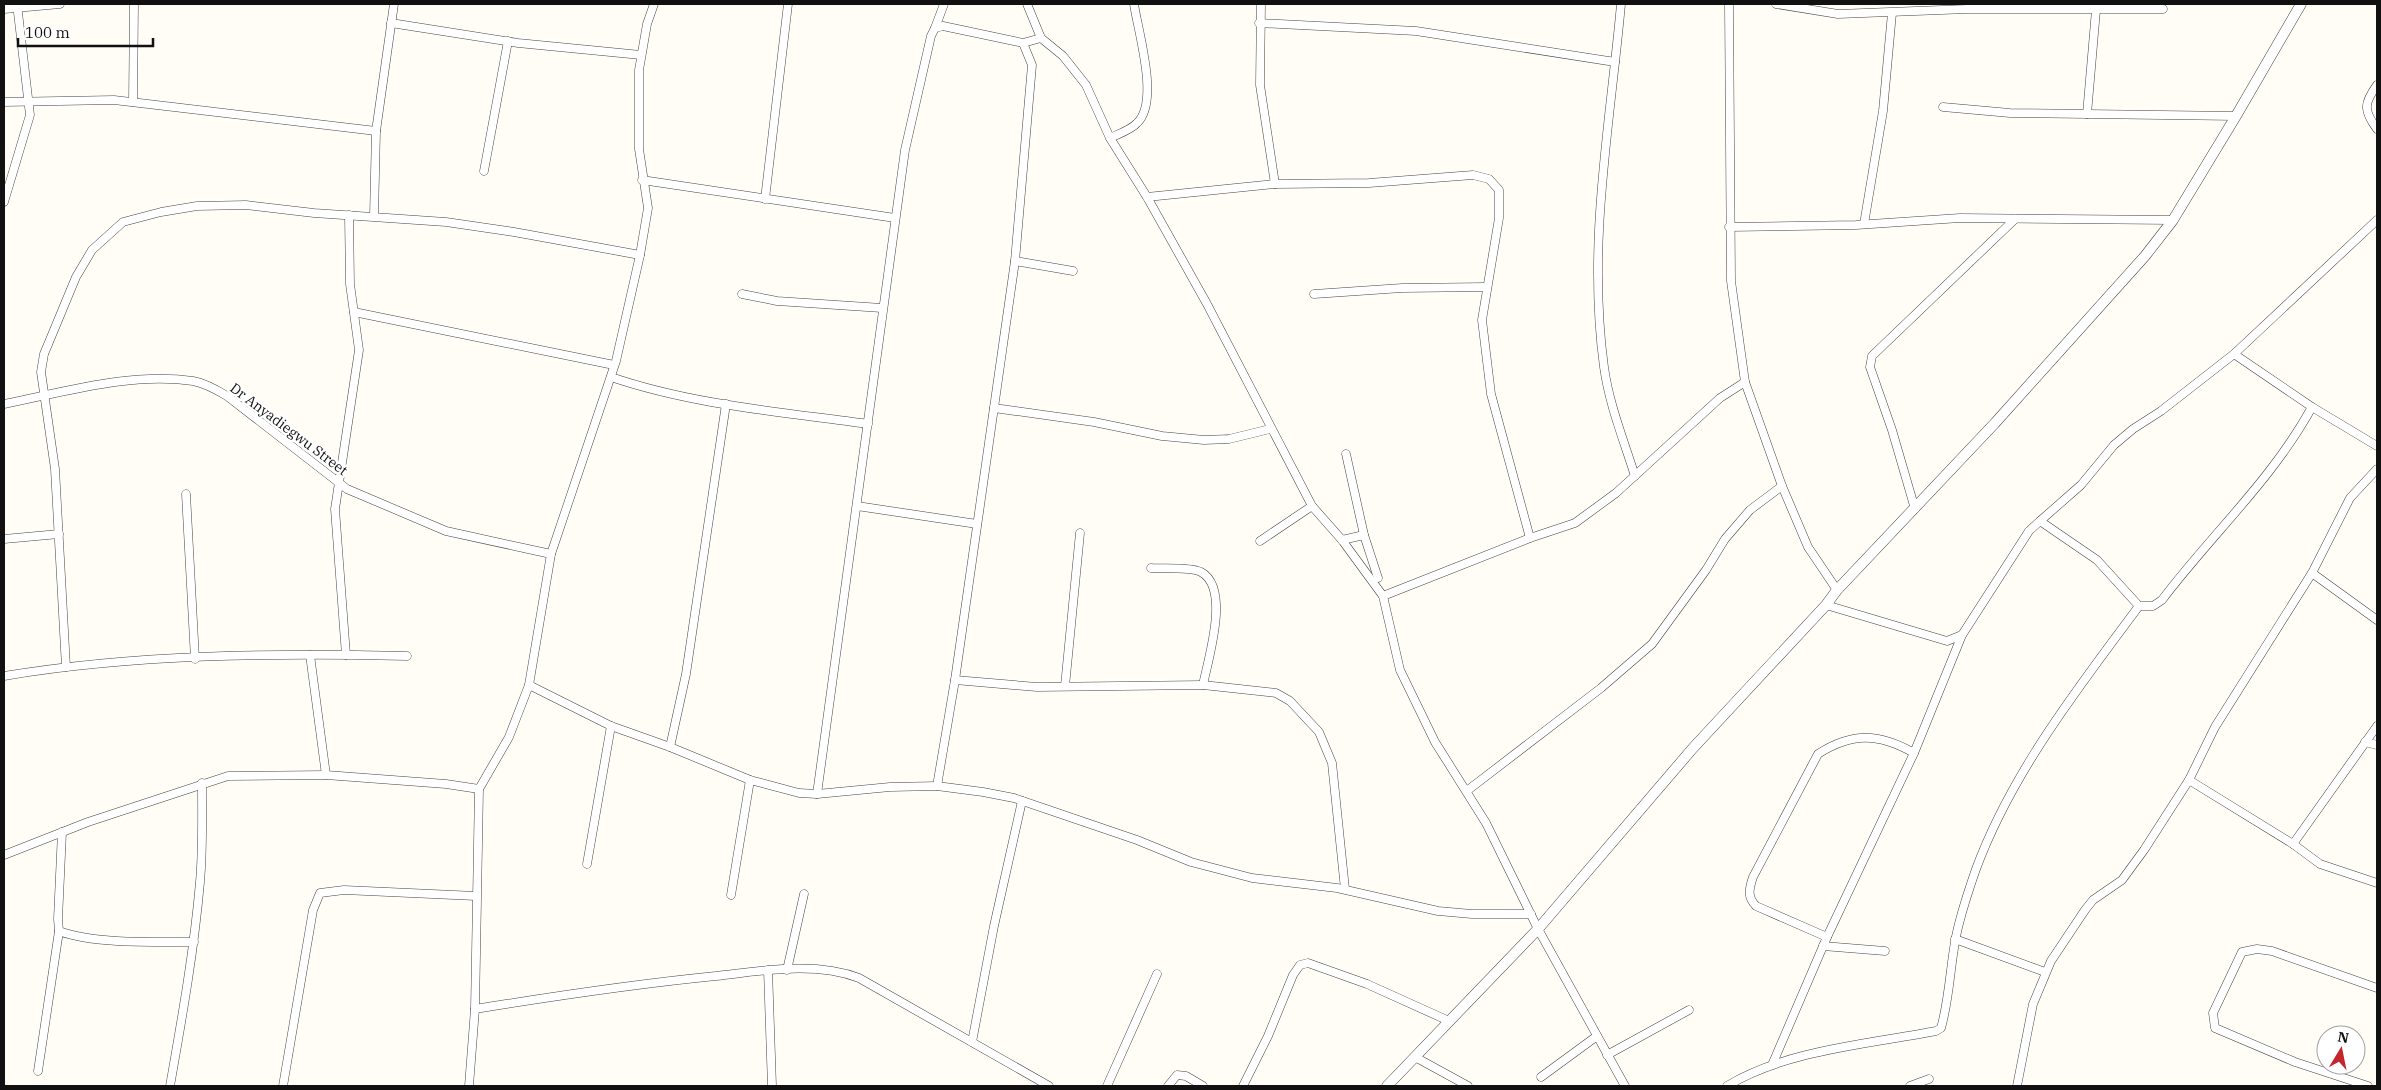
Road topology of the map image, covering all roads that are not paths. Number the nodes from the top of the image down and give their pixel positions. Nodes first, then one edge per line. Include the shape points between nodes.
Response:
1 (60, 4) edge
2 (134, 4) edge
3 (394, 4) edge
4 (654, 4) edge
5 (788, 4) edge
6 (944, 4) edge
7 (1027, 4) edge
8 (1134, 4) edge
9 (1261, 4) edge
10 (1621, 4) edge
11 (1729, 4) edge
12 (1776, 4) edge
13 (2301, 4) edge
14 (17, 5) edge
15 (1967, 6) edge
16 (4, 9) edge
17 (2163, 9) dead end
18 (2096, 10) junction
19 (1892, 13) junction
20 (391, 23) junction
21 (1259, 23) junction
22 (935, 28) junction
23 (1041, 38) junction
24 (508, 41) junction
25 (1023, 43) junction
26 (641, 55) junction
27 (1615, 62) junction
28 (2377, 85) edge
29 (29, 101) junction
30 (4, 102) edge
31 (132, 102) junction
32 (1943, 107) dead end
33 (2088, 114) junction
34 (2236, 116) junction
35 (2377, 129) edge
36 (376, 131) junction
37 (1110, 138) junction
38 (484, 171) dead end
39 (642, 180) junction
40 (1275, 184) junction
41 (1147, 197) junction
42 (765, 198) junction
43 (4, 202) edge
44 (349, 216) junction
45 (374, 216) junction
46 (895, 218) junction
47 (2015, 219) junction
48 (2173, 220) junction
49 (2377, 220) edge
50 (1864, 224) junction
51 (1729, 227) junction
52 (640, 255) junction
53 (1015, 261) junction
54 (1073, 271) dead end
55 (1486, 287) junction
56 (742, 294) dead end
57 (1314, 294) dead end
58 (882, 308) junction
59 (354, 312) junction
60 (2234, 354) junction
61 (614, 364) junction
62 (610, 377) junction
63 (1745, 382) junction
64 (44, 396) junction
65 (4, 404) edge
66 (726, 404) junction
67 (2312, 407) junction
68 (994, 408) junction
69 (868, 424) junction
70 (1270, 429) junction
71 (2377, 446) edge
72 (1346, 454) dead end
73 (2377, 469) edge
74 (1636, 476) junction
75 (340, 484) junction
76 (1782, 486) junction
77 (186, 494) dead end
78 (857, 506) junction
79 (1312, 506) junction
80 (1915, 509) junction
81 (2040, 521) junction
82 (977, 524) junction
83 (1080, 533) dead end
84 (59, 534) junction
85 (1364, 535) junction
86 (1530, 538) junction
87 (4, 539) edge
88 (1342, 540) junction
89 (1260, 541) dead end
90 (551, 554) junction
91 (1152, 568) dead end
92 (2312, 574) junction
93 (1378, 578) dead end
94 (1837, 590) junction
95 (1383, 596) junction
96 (1826, 605) junction
97 (2139, 606) junction
98 (2377, 620) edge
99 (1962, 635) junction
100 (346, 655) junction
101 (310, 656) junction
102 (407, 656) dead end
103 (195, 658) junction
104 (66, 667) junction
105 (4, 676) edge
106 (955, 680) junction
107 (529, 685) junction
108 (1203, 685) junction
109 (1064, 686) junction
110 (611, 726) junction
111 (2377, 726) edge
112 (2365, 742) junction
113 (2377, 745) edge
114 (670, 747) junction
115 (1914, 752) junction
116 (326, 775) junction
117 (750, 780) junction
118 (2188, 780) junction
119 (202, 783) junction
120 (937, 786) junction
121 (478, 789) junction
122 (1468, 790) junction
123 (817, 794) junction
124 (1022, 801) junction
125 (62, 832) junction
126 (2293, 844) junction
127 (4, 855) edge
128 (587, 864) dead end
129 (2377, 883) edge
130 (1345, 890) junction
131 (804, 894) dead end
132 (731, 895) dead end
133 (476, 896) junction
134 (1531, 914) junction
135 (1538, 929) junction
136 (59, 931) junction
137 (1826, 938) junction
138 (1955, 939) junction
139 (194, 942) junction
140 (1823, 946) junction
141 (1885, 951) dead end
142 (768, 970) junction
143 (786, 970) junction
144 (2045, 972) junction
145 (1157, 974) dead end
146 (2377, 988) edge
147 (475, 1009) junction
148 (1689, 1010) dead end
149 (1449, 1021) junction
150 (1597, 1036) junction
151 (972, 1042) junction
152 (1607, 1055) junction
153 (1415, 1056) junction
154 (1772, 1065) junction
155 (38, 1071) dead end
156 (1541, 1077) dead end
157 (1929, 1079) dead end
158 (170, 1086) edge
159 (283, 1086) edge
160 (469, 1086) edge
161 (772, 1086) edge
162 (1049, 1086) edge
163 (1107, 1086) edge
164 (1168, 1086) edge
165 (1203, 1086) edge
166 (1243, 1086) edge
167 (1386, 1086) edge
168 (1468, 1086) edge
169 (1625, 1086) edge
170 (1727, 1086) edge
171 (1910, 1086) edge
172 (2017, 1086) edge
173 (2368, 1086) edge

1 - 14 street
2 - 31 street
3 - 20 street
4 - 26 street
5 - 42 street
6 - 22 street
7 - 23 street
8 - 37 street via 1149,83 1148,102 1138,123
9 - 21 street
10 - 27 street
11 - 51 street
12 - 19 street via 1838,14
13 - 34 street
14 - 16 street
14 - 29 street
15 - 18 street
15 - 19 street
17 - 18 street
18 - 33 street
19 - 50 street via 1883,111
20 - 24 street
20 - 36 street
21 - 27 street via 1416,31
21 - 40 street via 1260,85
22 - 25 street via 943,26
22 - 46 street via 906,150
23 - 25 street
23 - 37 street via 1063,56 1086,85
24 - 26 street
24 - 38 street
25 - 53 street via 1032,65
26 - 39 street via 637,121
27 - 74 street via 1599,193 1599,306 1604,368
28 - 35 street via 2366,100 2366,108
29 - 30 street
29 - 31 street
29 - 43 street via 30,115
31 - 36 street
32 - 33 street via 2010,113
33 - 34 street
34 - 48 street
36 - 45 street
37 - 41 street
39 - 42 street
39 - 52 street via 648,208
40 - 41 street
40 - 55 street via 1369,183 1473,175 1489,179 1499,190 1499,218
41 - 70 street via 1207,304
42 - 46 street
44 - 45 street
44 - 59 street via 350,284
44 - 64 street via 246,205 197,206 123,222 92,250 64,302 40,372
45 - 52 street via 446,222
46 - 58 street
47 - 48 street
47 - 50 street via 1960,218
47 - 80 street via 1872,356 1870,367
48 - 80 street via 2074,337
49 - 60 street
50 - 51 street
51 - 63 street via 1731,281
52 - 61 street
53 - 54 street
53 - 68 street
55 - 57 street
55 - 86 street via 1482,320 1491,394
56 - 58 street via 778,301
58 - 69 street
59 - 61 street
59 - 75 street via 359,350
60 - 67 street
60 - 81 street via 2114,445 2081,484
61 - 62 street
62 - 66 street via 661,392
62 - 90 street
63 - 74 street via 1720,398
63 - 76 street
64 - 65 street, Dr Anyadiegwu Street
64 - 75 street, Dr Anyadiegwu Street via 129,381 194,381 227,396
64 - 84 street via 55,469
66 - 69 street
66 - 114 street via 686,674
67 - 71 street
67 - 97 street via 2298,432 2249,499 2162,600 2152,606
68 - 70 street via 1204,440 1229,439
68 - 82 street
69 - 78 street
70 - 79 street
72 - 85 street
73 - 92 street via 2350,498
74 - 86 street via 1575,523
75 - 90 street, Dr Anyadiegwu Street via 347,490 446,531
75 - 100 street via 335,509
76 - 94 street via 1808,547
76 - 122 street via 1750,510 1725,539 1652,644 1601,688
77 - 103 street
78 - 82 street
78 - 123 street
79 - 88 street
79 - 89 street
80 - 94 street
81 - 97 street via 2098,560
81 - 99 street via 2029,531
82 - 106 street
83 - 109 street
84 - 87 street
84 - 104 street
85 - 88 street
85 - 93 street
86 - 95 street
88 - 95 street
90 - 107 street
91 - 108 street via 1200,571 1210,578 1218,604
92 - 98 street
92 - 118 street via 2215,727
94 - 96 street
95 - 122 street via 1400,670 1435,742
96 - 99 street via 1947,641
96 - 135 street via 1693,748
97 - 138 street via 2070,699 2015,785 1995,822 1976,870
99 - 115 street
100 - 101 street
100 - 102 street
101 - 103 street
101 - 116 street
103 - 104 street
104 - 105 street
106 - 109 street
106 - 120 street
107 - 110 street
107 - 121 street via 509,737
108 - 109 street
108 - 130 street via 1276,693 1290,701 1319,732 1335,776
110 - 114 street
110 - 128 street
111 - 112 street
112 - 113 street
112 - 126 street
114 - 117 street
115 - 137 street
115 - 137 street via 1896,742 1867,736 1832,745 1818,754 1753,877 1750,900 1756,906
116 - 119 street via 228,776
116 - 121 street
117 - 123 street via 799,793
117 - 132 street
118 - 126 street
118 - 144 street via 2130,871 2093,900
119 - 125 street
119 - 139 street via 200,880
120 - 123 street
120 - 124 street
121 - 133 street
122 - 134 street
124 - 130 street via 1191,862 1252,878
124 - 151 street
125 - 127 street
125 - 136 street
126 - 129 street via 2320,864
130 - 134 street via 1438,911
131 - 143 street
133 - 147 street
133 - 159 street via 344,890 320,893 313,910
134 - 135 street
135 - 149 street
135 - 150 street
136 - 139 street via 81,937 140,942
136 - 155 street
137 - 140 street
138 - 144 street
138 - 154 street via 1941,1028
139 - 158 street
140 - 141 street
140 - 154 street
142 - 143 street
142 - 147 street via 622,985
142 - 161 street
143 - 151 street via 839,970
144 - 172 street via 2033,1004
145 - 163 street
146 - 173 street via 2256,948 2242,952 2213,1013 2215,1028 2295,1062
147 - 160 street
148 - 152 street
149 - 153 street
149 - 166 street via 1367,984 1308,963 1300,965
150 - 152 street
150 - 156 street
151 - 162 street
152 - 169 street
153 - 167 street
153 - 168 street
154 - 170 street
157 - 171 street
164 - 165 street via 1177,1075 1186,1076

